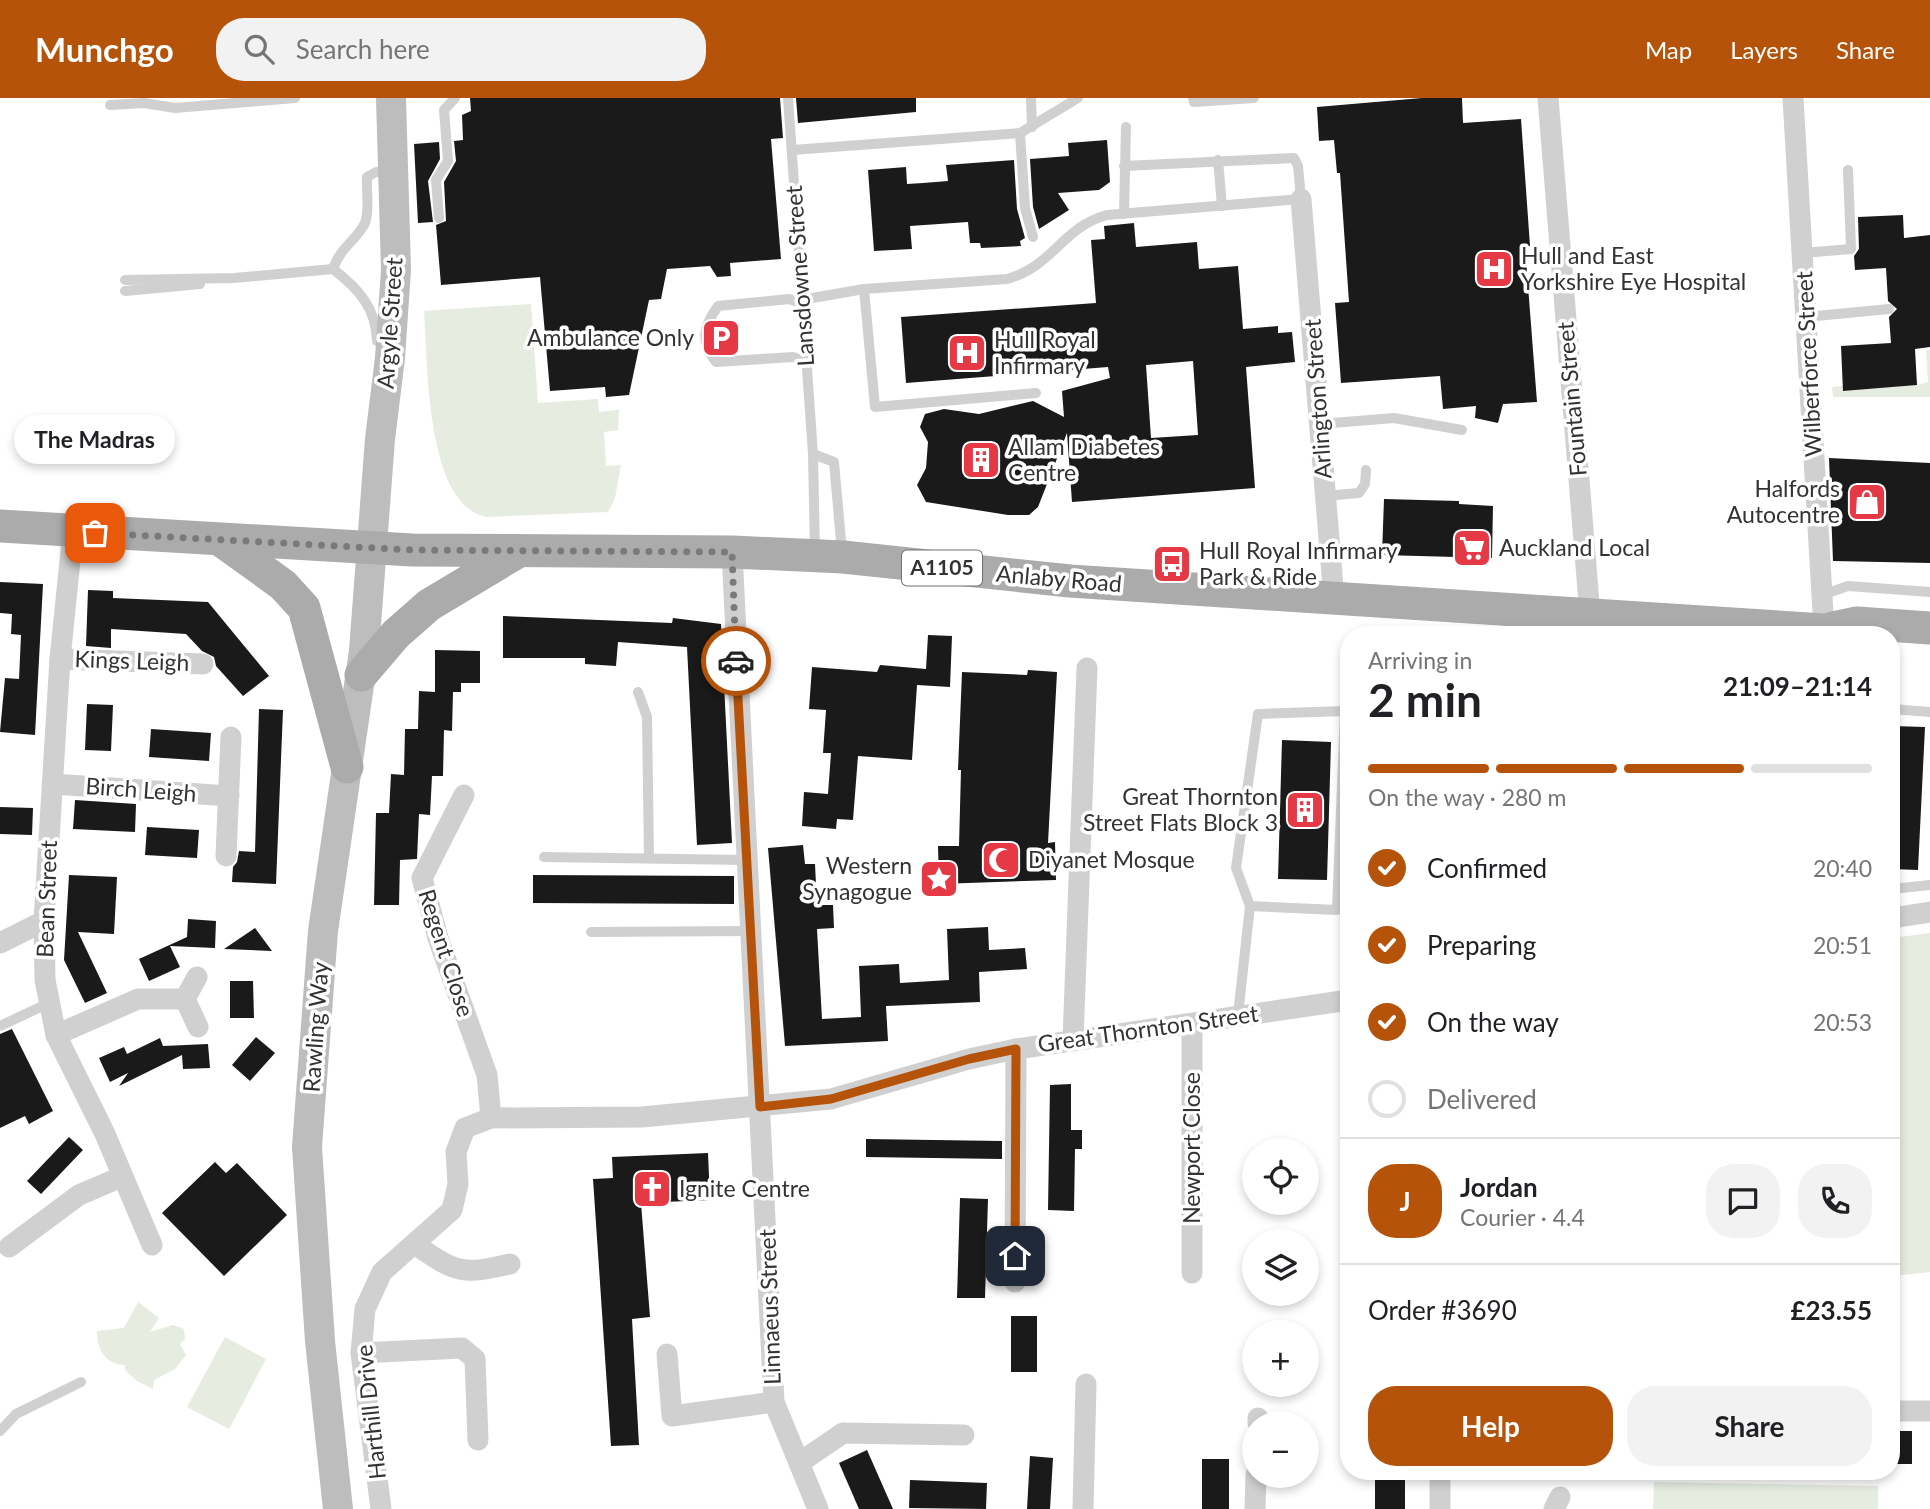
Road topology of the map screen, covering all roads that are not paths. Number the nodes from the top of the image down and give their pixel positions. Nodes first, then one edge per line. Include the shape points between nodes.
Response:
1 (161, 98) edge
2 (295, 98) edge
3 (391, 98) edge
4 (455, 98) edge
5 (788, 98) edge
6 (1031, 98) edge
7 (1078, 98) edge
8 (1193, 98) edge
9 (1254, 98) edge
10 (1548, 98) edge
11 (1793, 98) edge
12 (144, 103) junction
13 (110, 106) dead end
14 (1032, 127) junction
15 (1126, 127) dead end
16 (1020, 133) junction
17 (792, 150) junction
18 (1218, 160) junction
19 (1124, 166) junction
20 (1848, 170) dead end
21 (394, 171) junction
22 (1301, 199) junction
23 (1222, 206) junction
24 (1124, 214) junction
25 (439, 218) dead end
26 (1033, 237) dead end
27 (1803, 253) junction
28 (333, 269) junction
29 (125, 286) dead end
30 (864, 289) junction
31 (801, 301) junction
32 (1889, 309) dead end
33 (1806, 317) junction
34 (805, 361) junction
35 (1036, 393) dead end
36 (1320, 424) junction
37 (1462, 430) dead end
38 (380, 439) junction
39 (813, 454) junction
40 (1366, 470) dead end
41 (1325, 496) junction
42 (0, 526) edge
43 (73, 531) junction
44 (222, 541) junction
45 (374, 548) junction
46 (521, 550) junction
47 (732, 552) junction
48 (829, 557) junction
49 (1930, 592) edge
50 (1822, 595) junction
51 (1334, 599) junction
52 (1590, 615) junction
53 (1762, 626) edge
54 (1824, 626) edge
55 (1846, 626) edge
56 (1894, 626) edge
57 (1900, 626) edge
58 (1930, 628) edge
59 (1900, 642) edge
60 (1930, 647) edge
61 (60, 659) junction
62 (203, 664) dead end
63 (1087, 668) dead end
64 (361, 675) junction
65 (638, 692) dead end
66 (1900, 710) edge
67 (1340, 711) edge
68 (1930, 712) edge
69 (231, 737) dead end
70 (347, 767) junction
71 (53, 784) junction
72 (464, 795) dead end
73 (229, 796) junction
74 (1340, 835) edge
75 (226, 856) dead end
76 (544, 857) dead end
77 (649, 858) junction
78 (746, 860) junction
79 (1930, 886) edge
80 (1900, 888) edge
81 (1250, 906) junction
82 (1930, 912) edge
83 (1900, 917) edge
84 (44, 921) junction
85 (750, 931) junction
86 (591, 932) dead end
87 (0, 943) edge
88 (197, 977) dead end
89 (185, 999) junction
90 (1340, 1001) edge
91 (49, 1003) junction
92 (1238, 1016) junction
93 (1192, 1024) junction
94 (0, 1026) edge
95 (198, 1027) dead end
96 (56, 1035) junction
97 (1073, 1040) junction
98 (1016, 1049) junction
99 (760, 1107) junction
100 (491, 1118) junction
101 (121, 1177) junction
102 (152, 1245) dead end
103 (416, 1245) junction
104 (9, 1247) dead end
105 (510, 1264) dead end
106 (1192, 1273) dead end
107 (1015, 1282) dead end
108 (360, 1353) junction
109 (667, 1354) dead end
110 (81, 1382) dead end
111 (1086, 1384) dead end
112 (774, 1402) junction
113 (1900, 1411) edge
114 (1930, 1411) edge
115 (0, 1431) edge
116 (964, 1435) dead end
117 (478, 1440) dead end
118 (799, 1463) junction
119 (1440, 1480) edge
120 (1256, 1488) edge
121 (812, 1507) edge
122 (338, 1509) edge
123 (381, 1509) edge
124 (1083, 1509) edge
125 (1255, 1509) edge
126 (1440, 1509) edge

1 - 12 lane
2 - 12 lane via 175,108
3 - 21 street, Argyle Street
4 - 25 lane via 444,110 448,161 436,180
5 - 17 lane, Lansdowne Street
6 - 14 lane
7 - 14 lane
8 - 9 lane via 1194,102
10 - 52 street, Fountain Street
11 - 27 street, Wilberforce Street
12 - 13 lane
14 - 16 lane
15 - 19 lane
16 - 17 lane
16 - 26 lane via 1025,208
17 - 31 lane, Lansdowne Street
18 - 19 lane
18 - 22 lane via 1294,158
18 - 23 lane
19 - 24 lane
20 - 27 lane via 1851,249
21 - 28 lane via 367,177 364,225 343,247
21 - 38 street, Argyle Street via 396,271
22 - 23 lane
22 - 36 street, Arlington Street
23 - 24 lane
24 - 30 lane via 1087,220 1027,273 1007,279
27 - 33 street, Wilberforce Street
28 - 29 lane
28 - 38 lane via 369,303 377,328
30 - 31 lane
30 - 35 lane via 875,407
31 - 34 lane, Lansdowne Street
31 - 34 lane via 718,306 706,324 707,350 716,362 793,357
32 - 33 lane
33 - 50 street, Wilberforce Street
34 - 39 lane, Lansdowne Street
36 - 37 lane via 1394,418
36 - 41 street, Arlington Street
38 - 45 street, Argyle Street
39 - 48 lane, Lansdowne Street
39 - 48 lane via 834,462
40 - 41 lane via 1359,493
41 - 51 street, Arlington Street
42 - 43 main road, Anlaby Road / A1105
43 - 44 main road, Anlaby Road / A1105
43 - 61 street, Bean Street
44 - 45 main road, Anlaby Road / A1105
44 - 70 main road via 283,585 304,608
45 - 46 main road, Anlaby Road / A1105
45 - 64 street, Rawling Way
46 - 47 main road, Anlaby Road / A1105
46 - 64 main road via 429,605
47 - 48 main road, Anlaby Road / A1105
47 - 78 street, Linnaeus Street
48 - 51 main road, Anlaby Road / A1105 via 1070,582
49 - 50 lane via 1848,586
50 - 54 street, Wilberforce Street
51 - 52 main road, Anlaby Road / A1105
52 - 53 main road, Anlaby Road / A1105
55 - 56 main road, Anlaby Road / A1105
57 - 58 main road, Anlaby Road / A1105
59 - 60 main road
61 - 62 street, Kings Leigh
61 - 71 street, Bean Street
63 - 97 street
64 - 70 street, Rawling Way
65 - 77 lane via 648,717
66 - 68 lane
67 - 81 lane via 1258,714 1236,868
69 - 73 street, Birch Leigh
70 - 122 street, Rawling Way via 323,931 307,1147 320,1341
71 - 73 street, Birch Leigh
71 - 84 street, Bean Street
72 - 100 street, Regent Close via 422,878 438,938 487,1075
73 - 75 street, Birch Leigh
74 - 81 lane via 1337,910
76 - 77 lane
77 - 78 lane
78 - 85 street, Linnaeus Street
79 - 80 lane
81 - 92 lane
82 - 83 street
84 - 87 street
84 - 91 street, Bean Street
85 - 86 lane
85 - 99 street, Linnaeus Street
88 - 89 street
89 - 95 street
89 - 96 street via 138,999
90 - 92 street, Great Thornton Street
91 - 94 lane
91 - 96 street, Bean Street
92 - 93 street, Great Thornton Street
93 - 97 street, Great Thornton Street
93 - 106 street, Newport Close
96 - 101 street, Bean Street
97 - 98 street, Great Thornton Street
98 - 99 street, Great Thornton Street via 831,1099
98 - 107 street
99 - 100 street, Great Thornton Street via 642,1117
99 - 112 street, Linnaeus Street
100 - 103 street, Harthill Drive via 466,1128 456,1152 458,1184 452,1210
101 - 102 street, Bean Street
101 - 104 street via 79,1195
103 - 105 street via 440,1262 473,1273
103 - 108 street, Harthill Drive via 382,1272 365,1309
108 - 117 street via 462,1348 475,1359
108 - 123 street, Harthill Drive
109 - 112 street via 672,1416
110 - 115 lane via 16,1414
111 - 124 street
112 - 118 street, Linnaeus Street
113 - 114 street
116 - 118 street via 843,1433
118 - 121 street, Linnaeus Street
119 - 126 street
120 - 125 street

